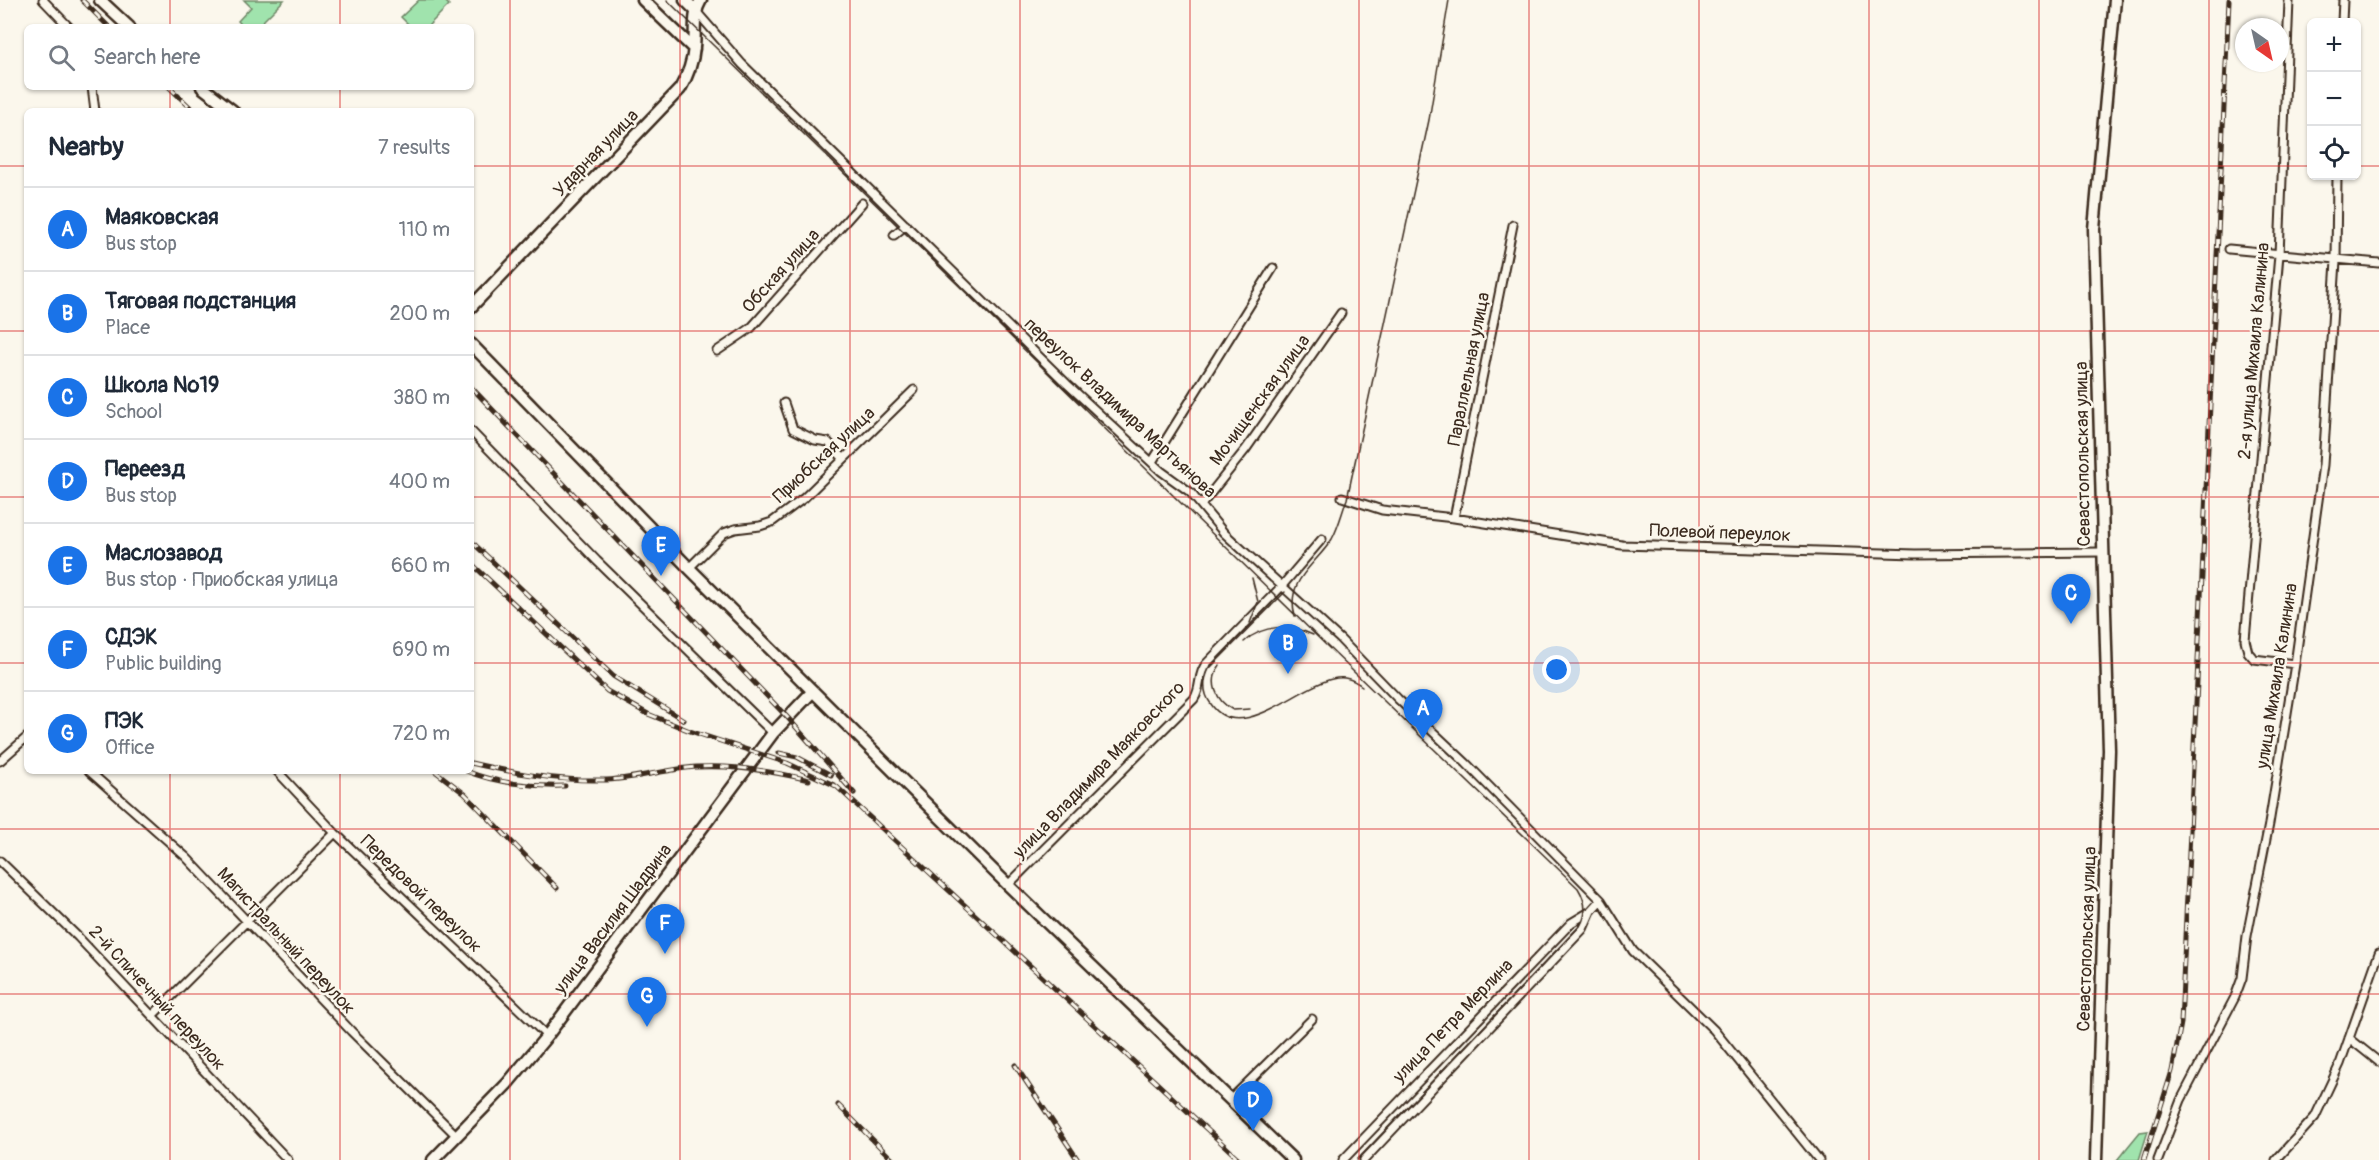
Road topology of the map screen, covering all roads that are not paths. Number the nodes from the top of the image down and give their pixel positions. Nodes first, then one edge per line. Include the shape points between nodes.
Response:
1 (43, 0) edge
2 (100, 0) edge
3 (643, 0) edge
4 (685, 0) edge
5 (701, 0) edge
6 (2115, 0) edge
7 (2289, 0) edge
8 (2343, 0) edge
9 (695, 10) junction
10 (2342, 18) edge
11 (66, 24) edge
12 (126, 24) edge
13 (694, 49) junction
14 (92, 90) edge
15 (206, 90) edge
16 (95, 108) edge
17 (229, 108) edge
18 (2337, 180) edge
19 (862, 203) dead end
20 (906, 225) junction
21 (1513, 225) dead end
22 (894, 236) dead end
23 (2229, 249) dead end
24 (2279, 255) junction
25 (2336, 261) junction
26 (2379, 264) edge
27 (1272, 268) dead end
28 (474, 304) edge
29 (1341, 313) dead end
30 (474, 347) edge
31 (717, 351) dead end
32 (914, 390) dead end
33 (784, 403) dead end
34 (474, 434) edge
35 (843, 458) junction
36 (1152, 462) junction
37 (1342, 497) dead end
38 (1202, 504) junction
39 (1454, 518) junction
40 (1322, 539) dead end
41 (2102, 552) junction
42 (689, 568) junction
43 (1281, 587) junction
44 (2295, 664) junction
45 (813, 691) junction
46 (773, 733) junction
47 (24, 740) edge
48 (0, 761) edge
49 (92, 774) edge
50 (281, 774) edge
51 (335, 833) junction
52 (0, 861) edge
53 (1008, 885) junction
54 (1601, 900) junction
55 (1591, 911) junction
56 (249, 921) junction
57 (2379, 953) edge
58 (153, 1015) junction
59 (1312, 1019) dead end
60 (547, 1036) junction
61 (2349, 1038) junction
62 (2379, 1062) edge
63 (1231, 1099) junction
64 (457, 1136) junction
65 (1292, 1159) edge
66 (288, 1160) edge
67 (433, 1160) edge
68 (1343, 1160) edge
69 (1364, 1160) edge
70 (1819, 1160) edge
71 (2096, 1160) edge
72 (2158, 1160) edge
73 (2276, 1160) edge

1 - 11 street
2 - 12 street
3 - 13 street
4 - 9 street, переулок Владимира Мартьянова
5 - 9 street, Ударная улица
6 - 41 street, Севастопольская улица via 2094,229
7 - 24 street, 2-я улица Михаила Калинина
8 - 10 street
9 - 13 street, Ударная улица
9 - 20 street, переулок Владимира Мартьянова via 742,64
13 - 28 street, Ударная улица via 680,89
14 - 16 street
15 - 17 street
18 - 25 street, улица Михаила Калинина
19 - 31 street, Обская улица via 751,328
20 - 22 street
20 - 36 street, переулок Владимира Мартьянова
21 - 39 street, Параллельная улица
23 - 24 street
24 - 25 street
24 - 44 street, 2-я улица Михаила Калинина via 2245,640 2254,659
25 - 26 street
25 - 44 street, улица Михаила Калинина via 2323,465
27 - 36 street
29 - 38 street, Мочищенская улица via 1246,449
30 - 42 street
32 - 35 street, Приобская улица
33 - 35 street via 793,429 828,442
34 - 46 street
35 - 42 street, Приобская улица via 778,518 724,533
36 - 38 street, переулок Владимира Мартьянова
37 - 39 street, Полевой переулок via 1382,510
38 - 43 street, переулок Владимира Мартьянова via 1224,532
39 - 41 street, Полевой переулок via 1622,546 1915,554
40 - 43 street, улица Владимира Маяковского
41 - 71 street, Севастопольская улица via 2109,750
42 - 45 street
43 - 53 street, улица Владимира Маяковского via 1206,664 1194,699
43 - 54 street, переулок Владимира Мартьянова via 1340,639
44 - 72 street, улица Михаила Калинина via 2242,978 2181,1100
45 - 46 street, улица Василия Шадрина
45 - 53 street
46 - 60 street, улица Василия Шадрина
47 - 48 street
49 - 56 street, Магистральный переулок via 186,857
50 - 51 street, Передовой переулок
51 - 56 street
51 - 60 street, Передовой переулок
52 - 58 street, 2-й Спичечный переулок
53 - 63 street
54 - 55 street, улица Петра Мерлина
54 - 70 street, переулок Владимира Мартьянова via 1633,951 1708,1023
55 - 68 street, улица Петра Мерлина via 1571,923
55 - 69 street, улица Петра Мерлина via 1583,928
56 - 58 street
56 - 64 street, Магистральный переулок via 351,1031
57 - 61 street
58 - 66 street, 2-й Спичечный переулок
59 - 63 street
60 - 64 street, улица Василия Шадрина
61 - 62 street
61 - 73 street via 2315,1117
63 - 65 street
64 - 67 street, улица Василия Шадрина

